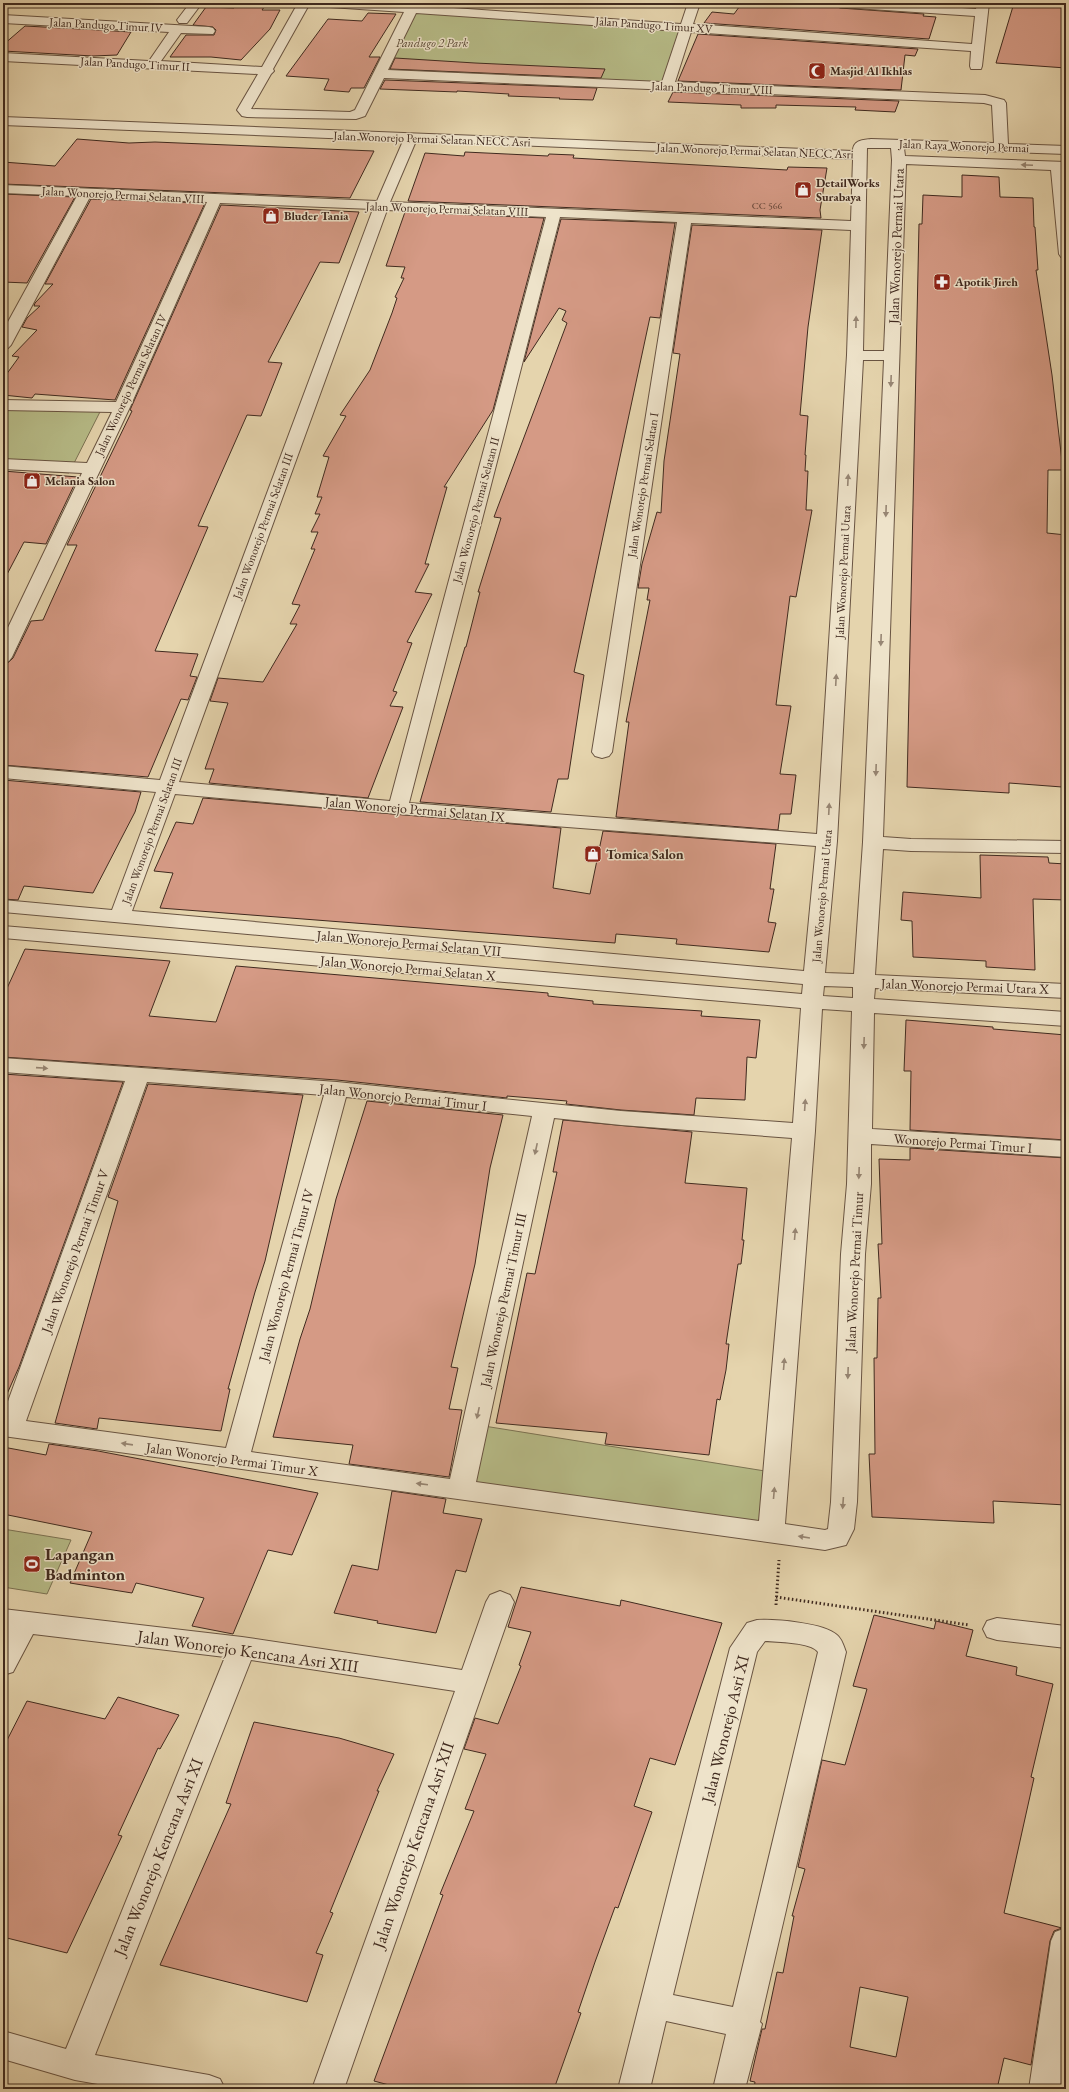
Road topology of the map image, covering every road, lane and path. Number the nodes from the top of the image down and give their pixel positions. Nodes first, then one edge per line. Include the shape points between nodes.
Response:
1 (196, 3) edge
2 (304, 3) edge
3 (330, 3) edge
4 (694, 3) edge
5 (840, 3) edge
6 (983, 8) edge
7 (412, 9) junction
8 (3, 19) edge
9 (181, 25) junction
10 (686, 28) junction
11 (208, 31) dead end
12 (978, 48) junction
13 (3, 57) edge
14 (152, 65) junction
15 (976, 66) dead end
16 (268, 71) junction
17 (380, 74) junction
18 (666, 86) junction
19 (3, 121) edge
20 (411, 138) junction
21 (1001, 147) junction
22 (862, 150) junction
23 (1066, 150) edge
24 (898, 152) junction
25 (1062, 166) edge
26 (3, 189) edge
27 (85, 194) junction
28 (215, 199) junction
29 (381, 207) junction
30 (554, 212) junction
31 (685, 218) junction
32 (850, 226) junction
33 (1065, 238) edge
34 (1066, 254) edge
35 (3, 345) edge
36 (855, 355) junction
37 (892, 356) junction
38 (3, 404) edge
39 (122, 407) junction
40 (3, 464) edge
41 (93, 468) junction
42 (3, 657) edge
43 (602, 752) dead end
44 (3, 772) edge
45 (167, 787) junction
46 (398, 808) junction
47 (827, 841) junction
48 (873, 842) junction
49 (1066, 847) edge
50 (3, 906) edge
51 (120, 917) junction
52 (4, 934) edge
53 (814, 990) junction
54 (1066, 990) edge
55 (865, 993) junction
56 (1066, 1018) edge
57 (3, 1065) edge
58 (138, 1075) junction
59 (337, 1089) junction
60 (544, 1110) junction
61 (804, 1131) junction
62 (860, 1136) junction
63 (1066, 1149) edge
64 (7, 1427) edge
65 (236, 1460) junction
66 (461, 1489) junction
67 (776, 1533) junction
68 (836, 1538) joint
69 (776, 1597) junction
70 (500, 1602) dead end
71 (14, 1621) edge
72 (997, 1629) joint
73 (774, 1631) junction
74 (1066, 1637) edge
75 (242, 1648) junction
76 (3, 1664) edge
77 (470, 1682) junction
78 (1066, 1941) edge
79 (656, 2005) junction
80 (746, 2024) junction
81 (3, 2045) edge
82 (75, 2066) junction
83 (209, 2089) edge
84 (328, 2089) edge
85 (634, 2089) edge
86 (729, 2089) edge
87 (1045, 2089) edge

1 - 9 street
2 - 16 street
3 - 7 street, Jalan Pandugo Timur XV
4 - 10 street
5 - 6 street
6 - 12 street
7 - 10 street, Jalan Pandugo Timur XV
7 - 17 street
8 - 9 street, Jalan Pandugo Timur IV
9 - 11 street, Jalan Pandugo Timur IV
9 - 14 street
10 - 12 street, Jalan Pandugo Timur XV
10 - 18 street
12 - 15 street
13 - 14 street, Jalan Pandugo Timur II
14 - 16 street, Jalan Pandugo Timur II
16 - 17 street via 244,110 246,113 351,116 363,110
17 - 18 street, Jalan Pandugo Timur VIII
18 - 21 street, Jalan Pandugo Timur VIII via 994,100 999,103
19 - 20 street, Jalan Wonorejo Permai Selatan NECC Asri
20 - 22 street, Jalan Wonorejo Permai Selatan NECC Asri
20 - 29 street, Jalan Wonorejo Permai Selatan III
21 - 23 street, Jalan Raya Wonorejo Permai
21 - 24 street, Jalan Raya Wonorejo Permai
22 - 24 street, Jalan Raya Wonorejo Permai
22 - 32 street, Jalan Wonorejo Permai Utara
25 -> 24 street, Jalan Raya Wonorejo Permai
24 - 37 street, Jalan Wonorejo Permai Utara
25 - 33 street
26 - 27 street, Jalan Wonorejo Permai Selatan VIII
27 - 28 street, Jalan Wonorejo Permai Selatan VIII
27 - 35 street
28 - 29 street, Jalan Wonorejo Permai Selatan VIII
28 - 39 street, Jalan Wonorejo Permai Selatan IV
29 - 30 street, Jalan Wonorejo Permai Selatan VIII
29 - 45 street, Jalan Wonorejo Permai Selatan III
30 - 31 street, Jalan Wonorejo Permai Selatan VIII
30 - 46 street, Jalan Wonorejo Permai Selatan II
31 - 32 street, Jalan Wonorejo Permai Selatan VIII
31 - 43 street, Jalan Wonorejo Permai Selatan I
36 -> 32 street, Jalan Wonorejo Permai Utara
33 - 34 street
36 - 37 street
47 -> 36 street, Jalan Wonorejo Permai Utara
37 -> 48 street, Jalan Wonorejo Permai Utara
38 - 39 street
39 - 41 street, Jalan Wonorejo Permai Selatan IV
40 - 41 street
41 - 42 street, Jalan Wonorejo Permai Selatan IV
44 - 45 street, Jalan Wonorejo Permai Selatan IX
45 - 46 street, Jalan Wonorejo Permai Selatan IX
45 - 51 street, Jalan Wonorejo Permai Selatan III
46 - 47 street, Jalan Wonorejo Permai Selatan IX
47 - 53 street, Jalan Wonorejo Permai Utara
48 - 49 street via 911,845
48 - 55 street, Jalan Wonorejo Permai Utara
50 - 51 street, Jalan Wonorejo Permai Selatan VII
51 - 53 street, Jalan Wonorejo Permai Selatan VII
52 - 53 street, Jalan Wonorejo Permai Selatan X
53 - 55 street
61 -> 53 street
54 - 55 street, Jalan Wonorejo Permai Utara X
55 - 56 street, Jalan Wonorejo Permai Utara X
55 -> 62 street, Jalan Wonorejo Permai Timur
57 -> 58 street, Jalan Wonorejo Permai Timur I
58 - 59 street, Jalan Wonorejo Permai Timur I
58 - 64 street, Jalan Wonorejo Permai Timur V
59 - 60 street, Jalan Wonorejo Permai Timur I
59 - 65 street, Jalan Wonorejo Permai Timur IV
60 - 61 street, Jalan Wonorejo Permai Timur I
60 -> 66 street, Jalan Wonorejo Permai Timur III
67 -> 61 street
62 - 63 street, Wonorejo Permai Timur I
62 -> 68 street, Jalan Wonorejo Permai Timur via 844,1502 841,1529
65 -> 64 street, Jalan Wonorejo Permai Timur X
66 -> 65 street, Jalan Wonorejo Permai Timur X
66 - 67 street, Jalan Wonorejo Permai Timur X
68 -> 67 street, Jalan Wonorejo Permai Timur X via 825,1540
67 - 69 path
69 - 72 path
69 - 73 path
70 - 77 street, Jalan Wonorejo Kencana Asri XII
71 - 75 street, Jalan Wonorejo Kencana Asri XIII
71 - 76 street
72 - 74 street
73 - 79 street, Jalan Wonorejo Asri XI via 757,1631 744,1648
73 - 80 street, Jalan Wonorejo Asri XI via 819,1638 828,1643 832,1652
75 - 77 street, Jalan Wonorejo Kencana Asri XIII
75 - 82 street, Jalan Wonorejo Kencana Asri XI
77 - 84 street, Jalan Wonorejo Kencana Asri XII
78 - 87 street
79 - 80 street
79 - 85 street, Jalan Wonorejo Asri XI
80 - 86 street, Jalan Wonorejo Asri XI
81 - 82 street
82 - 83 street

